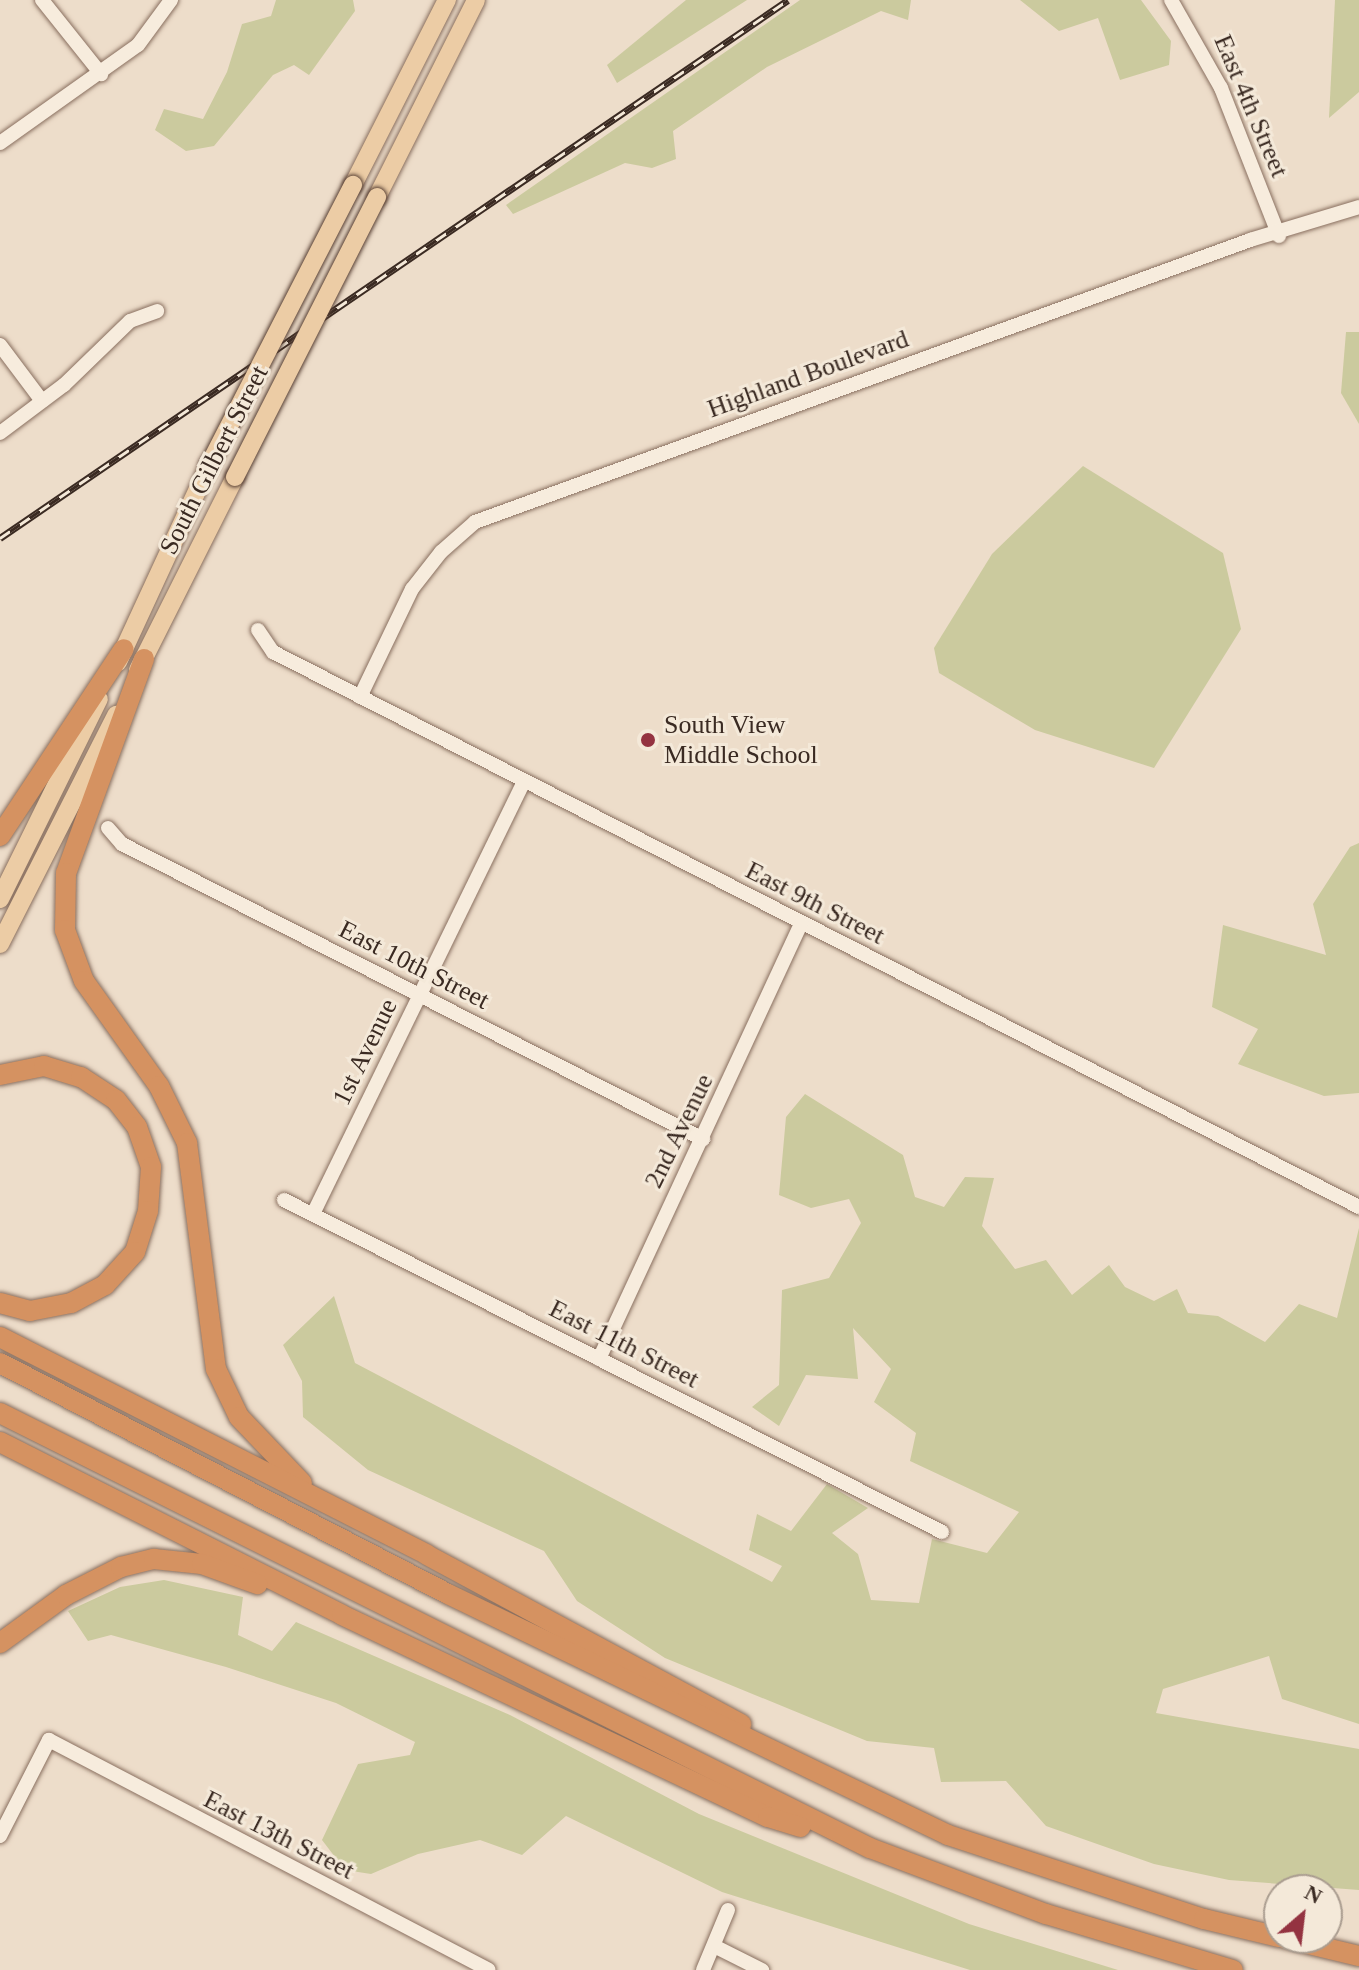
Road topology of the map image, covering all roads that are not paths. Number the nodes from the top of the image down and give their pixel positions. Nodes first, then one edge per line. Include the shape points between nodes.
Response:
1 (42, 0) edge
2 (171, 0) edge
3 (447, 0) edge
4 (476, 0) edge
5 (1171, 0) edge
6 (101, 74) junction
7 (0, 143) edge
8 (1359, 207) edge
9 (1279, 236) junction
10 (157, 311) dead end
11 (0, 345) edge
12 (42, 401) junction
13 (0, 433) edge
14 (258, 630) dead end
15 (124, 649) junction
16 (144, 659) junction
17 (360, 697) junction
18 (524, 781) junction
19 (108, 828) dead end
20 (0, 836) edge
21 (0, 899) edge
22 (801, 924) junction
23 (0, 944) edge
24 (419, 995) junction
25 (0, 1075) edge
26 (703, 1139) junction
27 (284, 1200) dead end
28 (1359, 1207) edge
29 (313, 1214) junction
30 (0, 1303) edge
31 (0, 1337) edge
32 (599, 1359) junction
33 (0, 1363) edge
34 (0, 1413) edge
35 (0, 1442) edge
36 (316, 1497) junction
37 (942, 1532) dead end
38 (342, 1615) junction
39 (0, 1643) edge
40 (828, 1780) junction
41 (0, 1836) edge
42 (870, 1848) junction
43 (728, 1910) dead end
44 (1263, 1932) edge
45 (714, 1946) junction
46 (489, 1970) edge
47 (703, 1970) edge
48 (762, 1970) edge
49 (1233, 1970) edge

1 - 6 street
2 - 6 street via 138,45
3 - 15 main road, South Gilbert Street, bridge via 209,465
4 - 16 main road, South Gilbert Street, bridge
5 - 9 street, East 4th Street via 1221,88
6 - 7 street
8 - 9 street, Highland Boulevard
9 - 17 street, Highland Boulevard via 1250,240 475,522 441,552 412,589
10 - 12 street via 130,321
11 - 12 street
12 - 13 street
14 - 17 street, East 9th Street via 273,652
15 - 20 highway
15 - 21 main road, South Gilbert Street
16 - 23 main road, South Gilbert Street
16 - 36 highway via 66,873 65,930 84,981 179,1118 194,1179 216,1369 239,1417
17 - 18 street, East 9th Street
18 - 22 street, East 9th Street
18 - 24 street, 1st Avenue
19 - 24 street, East 10th Street via 122,844
22 - 26 street, 2nd Avenue
22 - 28 street, East 9th Street
24 - 26 street, East 10th Street
24 - 29 street, 1st Avenue
25 - 30 highway via 44,1066 81,1077 116,1100 137,1127 151,1167 148,1211 135,1252 105,1285 71,1303 30,1311
26 - 32 street, 2nd Avenue
27 - 29 street, East 11th Street
29 - 32 street, East 11th Street
31 - 36 highway
32 - 37 street, East 11th Street
33 - 40 highway via 448,1594
34 - 42 highway
35 - 38 highway
36 - 40 highway via 699,1698
38 - 39 highway via 202,1564 154,1559 93,1577
38 - 42 highway via 768,1817
40 - 44 highway via 948,1835 1042,1869
41 - 46 street, East 13th Street via 49,1740
42 - 49 highway via 1046,1914
43 - 45 street
45 - 47 street
45 - 48 street

